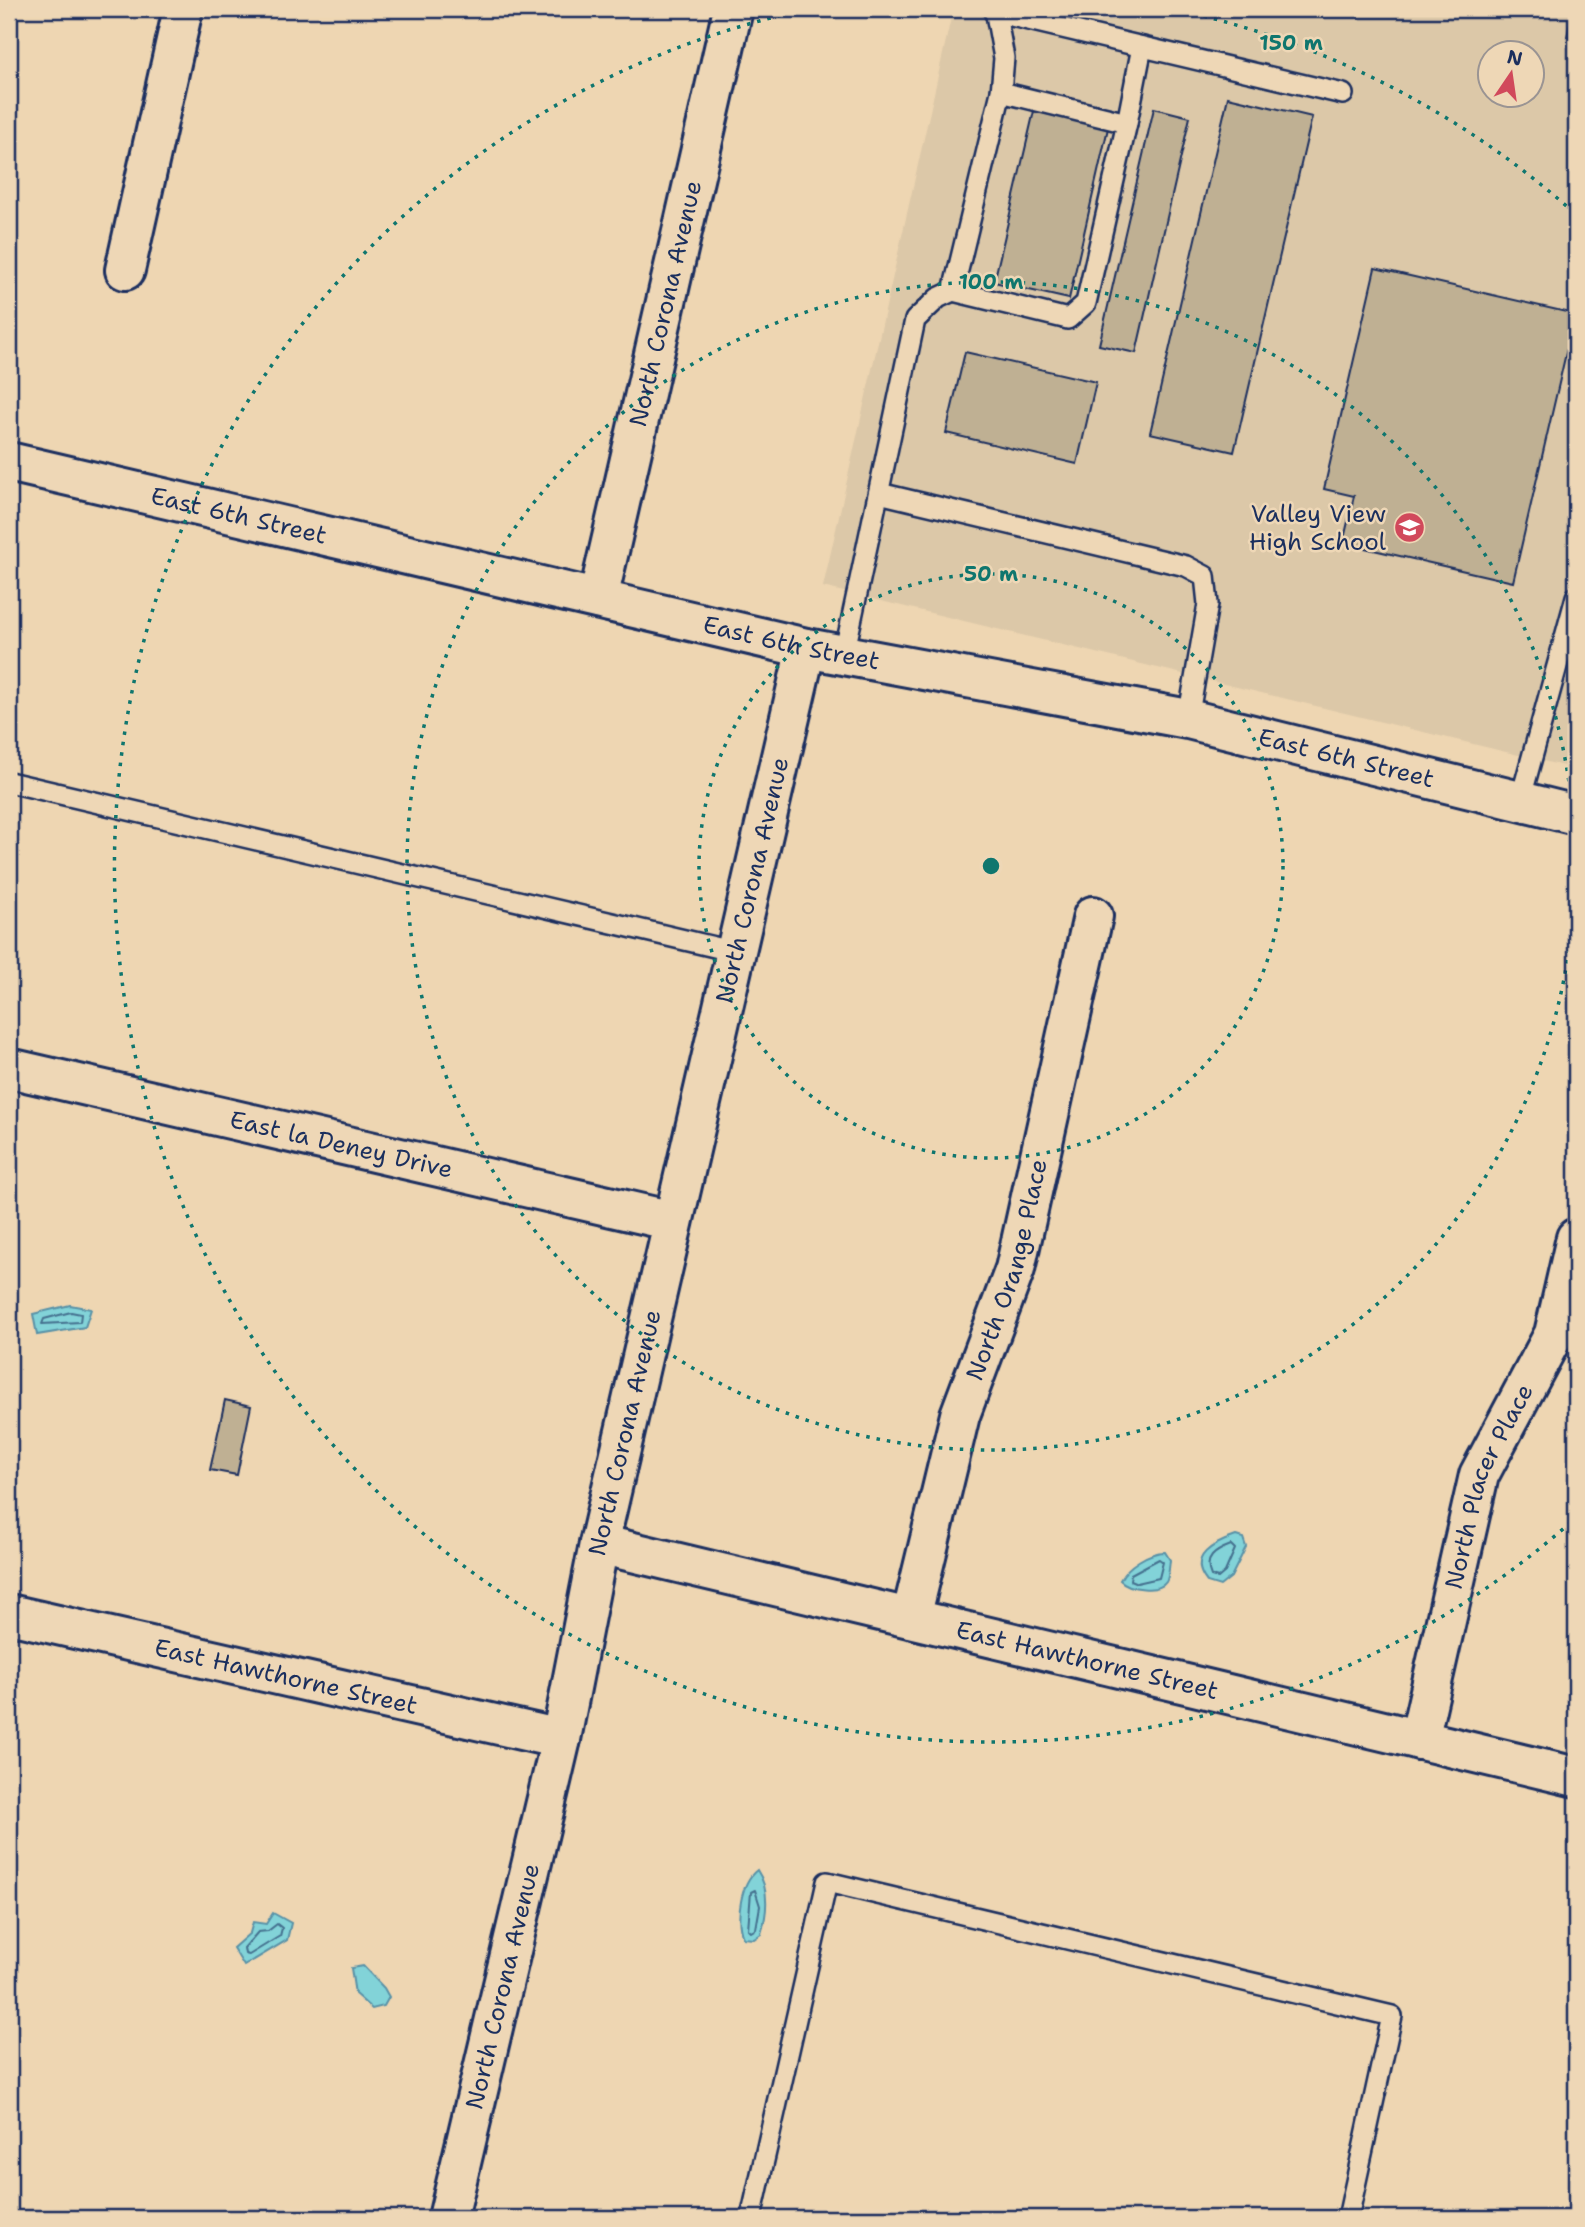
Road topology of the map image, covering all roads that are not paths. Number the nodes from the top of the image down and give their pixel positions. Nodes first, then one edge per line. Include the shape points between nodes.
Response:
1 (183, 9) edge
2 (733, 9) edge
3 (995, 10) edge
4 (1142, 47) junction
5 (1001, 92) junction
6 (1343, 94) dead end
7 (1126, 122) junction
8 (125, 270) dead end
9 (953, 291) junction
10 (9, 462) edge
11 (879, 493) junction
12 (1576, 597) edge
13 (598, 598) junction
14 (806, 648) junction
15 (844, 655) junction
16 (1188, 719) junction
17 (9, 782) edge
18 (1520, 801) junction
19 (1576, 815) edge
20 (1093, 916) dead end
21 (736, 952) junction
22 (9, 1068) edge
23 (673, 1221) junction
24 (1576, 1238) edge
25 (599, 1544) junction
26 (9, 1614) edge
27 (911, 1618) junction
28 (561, 1739) junction
29 (1419, 1740) junction
30 (1576, 1777) edge
31 (448, 2218) edge
32 (751, 2218) edge
33 (1348, 2218) edge

1 - 8 street
2 - 13 street, North Corona Avenue
3 - 4 lane
3 - 5 lane via 1004,58
4 - 6 lane
4 - 7 lane
5 - 7 lane
5 - 9 lane
7 - 9 lane via 1086,303 1068,319
9 - 11 lane via 938,298 915,320
10 - 13 street, East 6th Street
11 - 15 lane
11 - 16 lane via 1186,566 1205,576 1208,604
12 - 18 lane
13 - 14 street, East 6th Street
14 - 15 street, East 6th Street
14 - 21 street, North Corona Avenue
15 - 16 street, East 6th Street
16 - 18 street, East 6th Street
17 - 21 lane
18 - 19 street, East 6th Street
20 - 27 street, North Orange Place via 1015,1269 960,1415
21 - 23 street, North Corona Avenue
22 - 23 street, East la Deney Drive
23 - 25 street, North Corona Avenue
24 - 29 street, North Placer Place via 1554,1334 1479,1475
25 - 27 street, East Hawthorne Street
25 - 28 street, North Corona Avenue
26 - 28 street, East Hawthorne Street
27 - 29 street, East Hawthorne Street
28 - 31 street, North Corona Avenue
29 - 30 street, East Hawthorne Street
32 - 33 lane via 827,1882 1392,2016

